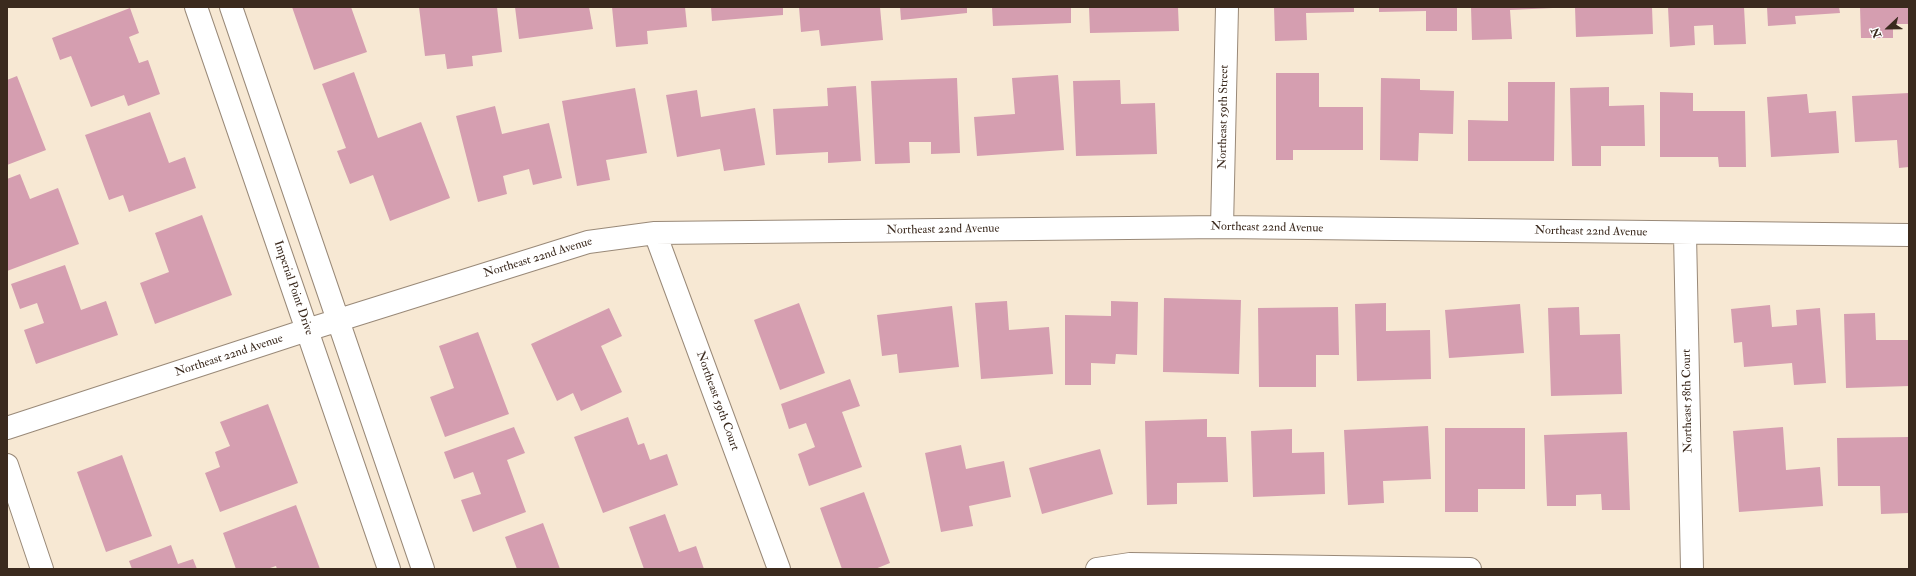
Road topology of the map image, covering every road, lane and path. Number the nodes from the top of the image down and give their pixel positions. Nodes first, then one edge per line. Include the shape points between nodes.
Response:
1 (196, 7) edge
2 (231, 7) edge
3 (1226, 7) edge
4 (1222, 227) junction
5 (655, 234) junction
6 (1685, 234) junction
7 (1909, 235) edge
8 (338, 320) junction
9 (307, 330) junction
10 (7, 428) edge
11 (7, 465) edge
12 (42, 569) edge
13 (388, 569) edge
14 (423, 569) edge
15 (779, 569) edge
16 (1097, 569) edge
17 (1470, 569) edge
18 (1692, 569) edge

1 - 9 street, Imperial Point Drive
2 - 8 street
3 - 4 street, Northeast 59th Street
4 - 5 street, Northeast 22nd Avenue
4 - 6 street, Northeast 22nd Avenue
5 - 8 street, Northeast 22nd Avenue via 588,242
5 - 15 street, Northeast 59th Court
6 - 7 street, Northeast 22nd Avenue
6 - 18 street, Northeast 58th Court
8 - 9 street, Northeast 22nd Avenue
8 - 14 street
9 - 10 street, Northeast 22nd Avenue
9 - 13 street, Imperial Point Drive
11 - 12 street
16 - 17 street via 1130,564

